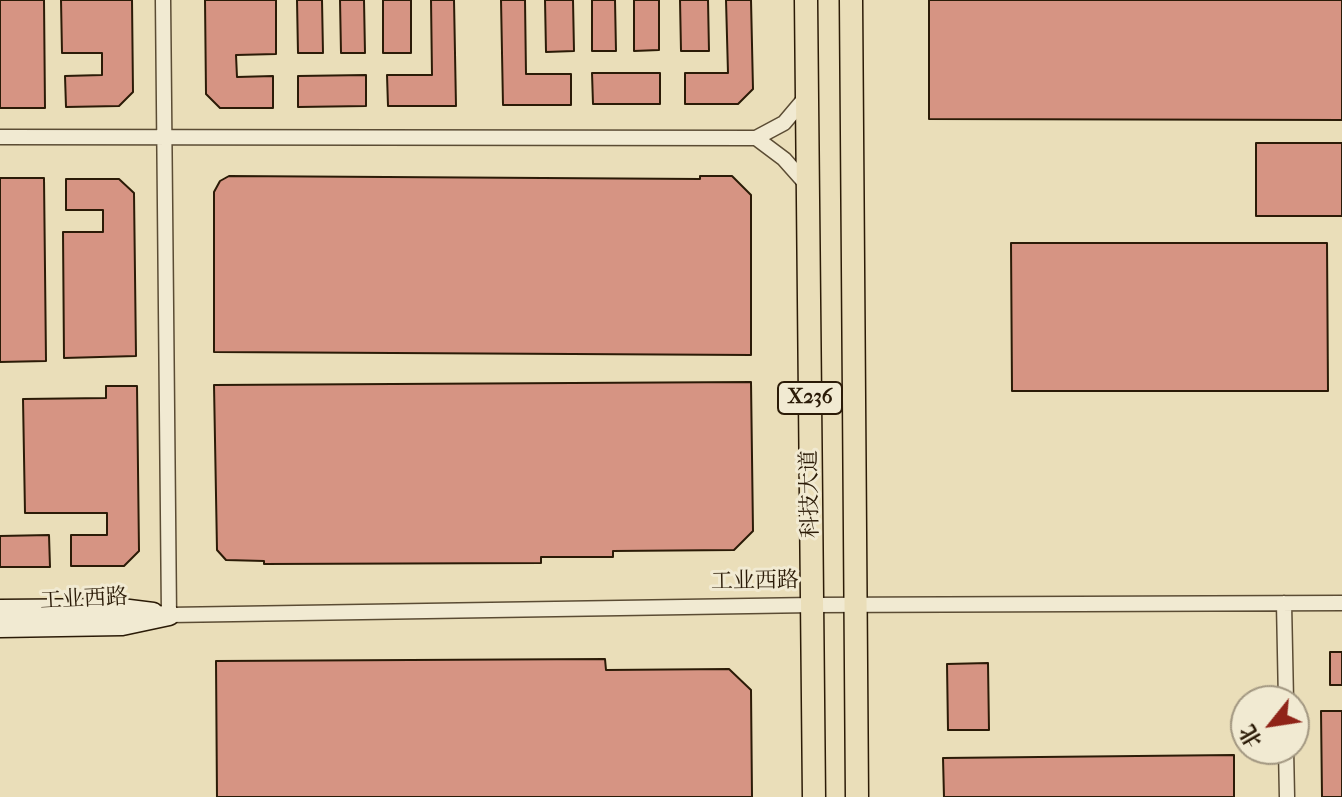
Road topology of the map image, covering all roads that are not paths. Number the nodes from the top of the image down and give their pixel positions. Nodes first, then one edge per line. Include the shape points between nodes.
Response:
1 (163, 0) edge
2 (806, 0) edge
3 (851, 0) edge
4 (806, 97) junction
5 (0, 137) edge
6 (164, 138) junction
7 (756, 138) junction
8 (808, 186) junction
9 (1284, 603) junction
10 (1342, 603) edge
11 (857, 604) junction
12 (813, 605) junction
13 (0, 610) edge
14 (169, 615) junction
15 (0, 627) edge
16 (1286, 685) edge
17 (1286, 765) edge
18 (814, 797) edge
19 (857, 797) edge
20 (1287, 797) edge

1 - 6 street
2 - 4 main road, 科技大道 / X236
3 - 11 main road, 科技大道 / X236
4 - 7 street via 784,123
4 - 8 main road, 科技大道 / X236
5 - 6 street
6 - 7 street
6 - 14 street
7 - 8 street
8 - 12 main road, 科技大道 / X236
9 - 10 street, 工业西路
9 - 11 street, 工业西路
9 - 16 street
11 - 12 street, 工业西路
11 - 19 main road, 科技大道 / X236
12 - 14 street, 工业西路
12 - 18 main road, 科技大道 / X236
13 - 14 street, 工业西路 via 121,609
14 - 15 street, 工业西路 via 122,625
17 - 20 street

